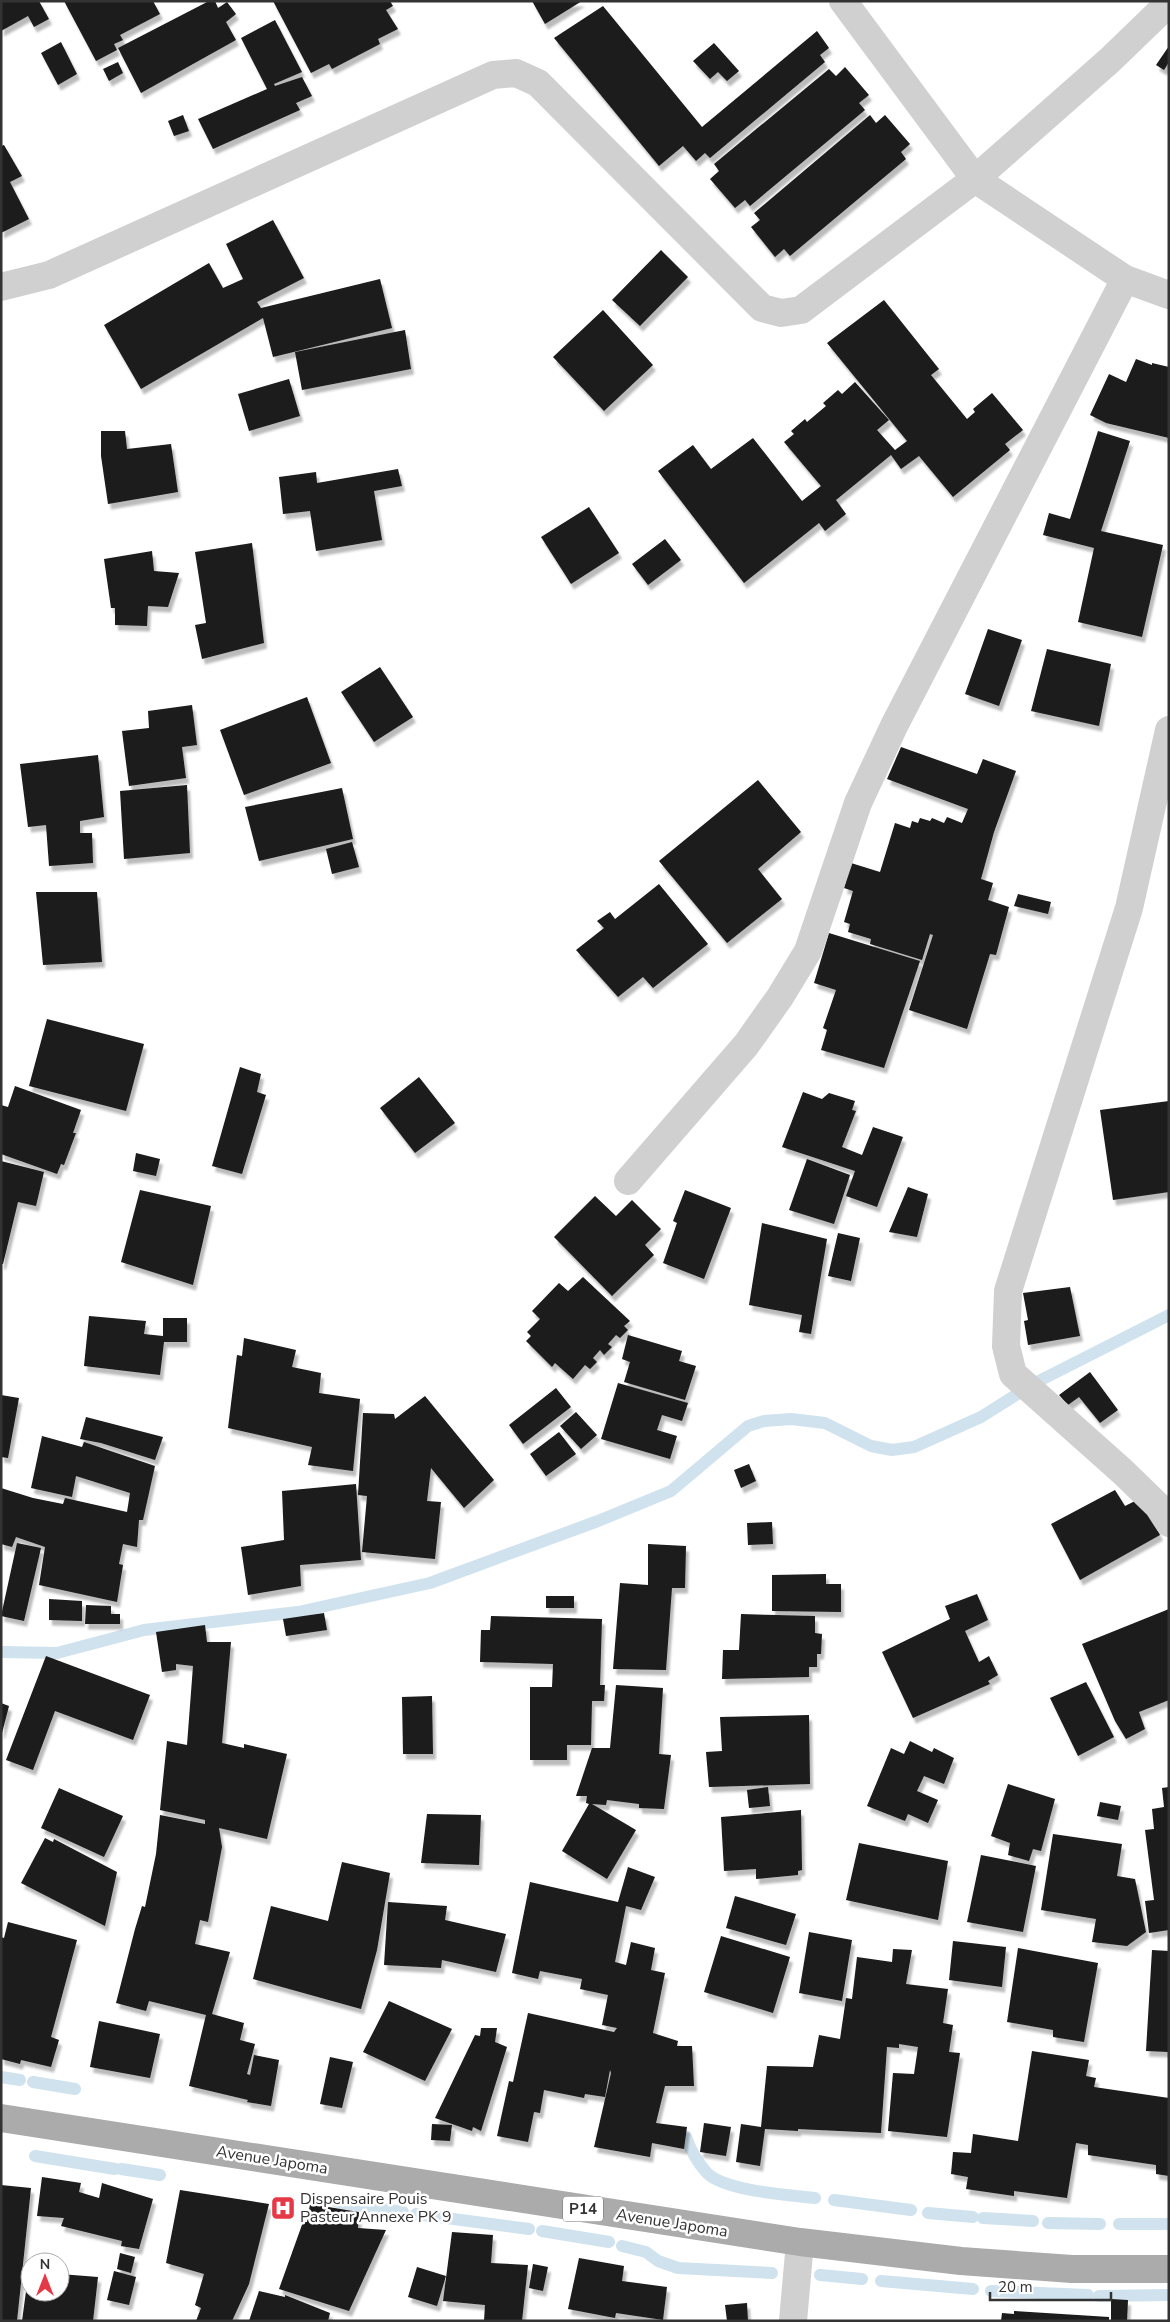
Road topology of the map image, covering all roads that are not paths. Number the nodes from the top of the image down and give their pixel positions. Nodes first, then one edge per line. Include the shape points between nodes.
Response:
1 (844, 1) edge
2 (1169, 3) edge
3 (975, 179) junction
4 (1125, 280) junction
5 (1, 288) edge
6 (1169, 295) edge
7 (1169, 730) edge
8 (628, 1181) dead end
9 (1169, 1523) edge
10 (1, 2118) edge
11 (800, 2242) junction
12 (1169, 2269) edge
13 (793, 2321) edge

1 - 3 street
2 - 3 street via 1110,60
3 - 4 street
3 - 5 street via 801,310 781,313 762,308 538,83 516,72 493,74 49,275
4 - 6 street
4 - 8 street via 894,726 858,802 808,950 746,1045
7 - 9 street via 1129,908 1008,1291 1006,1346 1013,1374 1123,1472 1158,1506
10 - 11 main road, Avenue Japoma / P14
11 - 12 main road, Avenue Japoma / P14 via 961,2261 1072,2269
11 - 13 street

